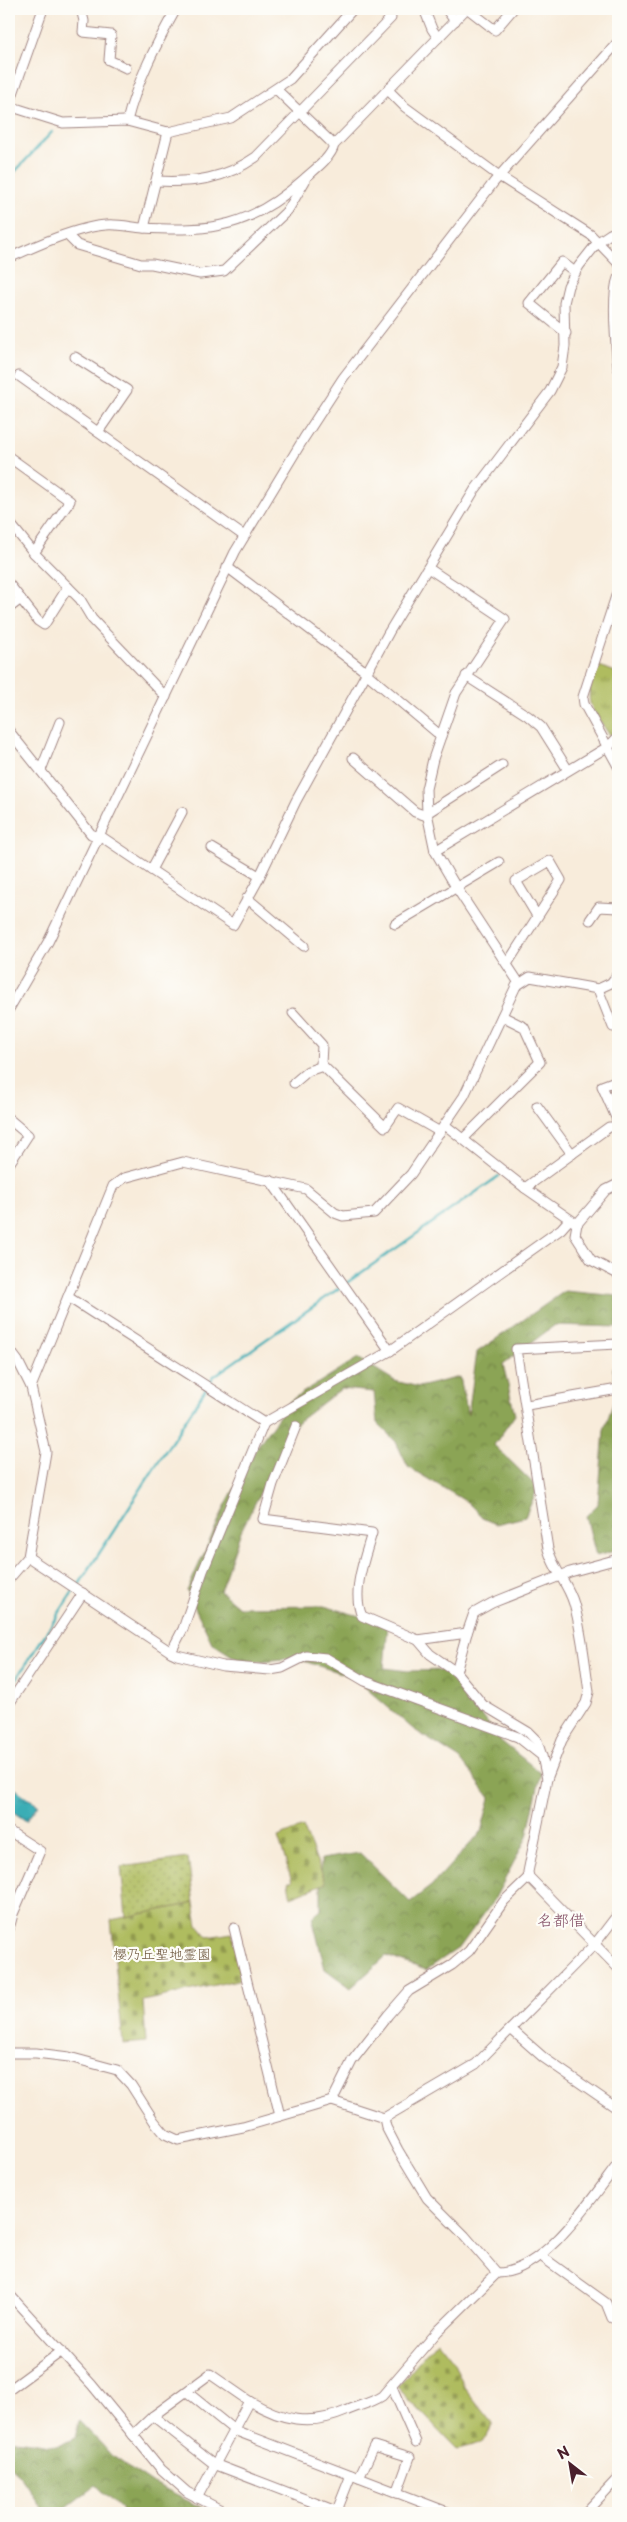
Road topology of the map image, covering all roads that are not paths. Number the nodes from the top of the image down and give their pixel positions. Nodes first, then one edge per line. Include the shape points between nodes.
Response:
1 (43, 9) edge
2 (81, 9) edge
3 (176, 9) edge
4 (353, 9) edge
5 (381, 9) edge
6 (424, 9) edge
7 (446, 9) edge
8 (467, 9) edge
9 (513, 9) edge
10 (455, 21) junction
11 (438, 38) junction
12 (618, 42) edge
13 (126, 68) dead end
14 (9, 74) edge
15 (18, 78) junction
16 (277, 90) junction
17 (388, 90) junction
18 (9, 105) edge
19 (301, 113) junction
20 (127, 121) junction
21 (168, 132) junction
22 (334, 145) junction
23 (309, 175) junction
24 (499, 176) junction
25 (156, 181) junction
26 (144, 228) junction
27 (618, 231) edge
28 (67, 235) junction
29 (598, 242) junction
30 (9, 258) edge
31 (618, 263) edge
32 (575, 272) junction
33 (618, 278) edge
34 (566, 333) junction
35 (618, 355) edge
36 (75, 357) dead end
37 (618, 368) edge
38 (18, 376) dead end
39 (98, 432) junction
40 (9, 456) edge
41 (9, 522) edge
42 (244, 536) junction
43 (34, 553) junction
44 (227, 567) junction
45 (428, 568) junction
46 (9, 584) edge
47 (68, 587) junction
48 (618, 590) edge
49 (21, 599) junction
50 (9, 608) edge
51 (366, 672) junction
52 (466, 676) junction
53 (166, 697) junction
54 (60, 722) dead end
55 (9, 731) edge
56 (441, 736) junction
57 (618, 737) edge
58 (609, 746) junction
59 (353, 758) dead end
60 (502, 765) dead end
61 (618, 766) edge
62 (41, 770) junction
63 (568, 770) junction
64 (182, 812) dead end
65 (427, 814) junction
66 (98, 836) junction
67 (212, 848) dead end
68 (434, 851) junction
69 (499, 862) dead end
70 (151, 870) junction
71 (259, 876) junction
72 (456, 888) junction
73 (247, 898) junction
74 (618, 908) edge
75 (537, 916) junction
76 (590, 920) dead end
77 (395, 924) dead end
78 (304, 946) dead end
79 (507, 964) junction
80 (618, 974) edge
81 (519, 983) junction
82 (598, 989) junction
83 (9, 1008) edge
84 (293, 1013) dead end
85 (502, 1016) junction
86 (613, 1027) dead end
87 (322, 1066) junction
88 (618, 1080) edge
89 (294, 1083) dead end
90 (537, 1106) dead end
91 (9, 1119) edge
92 (618, 1122) edge
93 (618, 1127) edge
94 (443, 1129) junction
95 (464, 1138) junction
96 (572, 1154) junction
97 (9, 1164) edge
98 (270, 1180) junction
99 (618, 1184) edge
100 (526, 1188) junction
101 (573, 1222) junction
102 (618, 1274) edge
103 (68, 1297) junction
104 (618, 1344) edge
105 (9, 1349) edge
106 (390, 1351) junction
107 (31, 1387) junction
108 (618, 1389) edge
109 (527, 1405) junction
110 (264, 1424) junction
111 (296, 1426) dead end
112 (28, 1557) junction
113 (618, 1559) edge
114 (11, 1574) edge
115 (560, 1578) junction
116 (81, 1592) junction
117 (467, 1632) junction
118 (418, 1640) junction
119 (171, 1652) junction
120 (456, 1672) junction
121 (9, 1704) edge
122 (542, 1756) junction
123 (547, 1778) junction
124 (9, 1831) edge
125 (529, 1877) junction
126 (618, 1914) edge
127 (234, 1928) dead end
128 (9, 1929) edge
129 (595, 1944) junction
130 (618, 1968) edge
131 (511, 2029) junction
132 (9, 2053) edge
133 (332, 2101) junction
134 (618, 2109) edge
135 (280, 2116) junction
136 (384, 2118) junction
137 (618, 2164) edge
138 (541, 2256) junction
139 (497, 2273) junction
140 (9, 2294) edge
141 (612, 2318) dead end
142 (62, 2351) junction
143 (392, 2387) junction
144 (9, 2390) edge
145 (187, 2392) junction
146 (249, 2401) junction
147 (153, 2416) junction
148 (234, 2430) junction
149 (133, 2435) junction
150 (416, 2442) dead end
151 (214, 2464) junction
152 (355, 2477) junction
153 (618, 2478) edge
154 (397, 2493) junction
155 (198, 2498) junction
156 (227, 2513) edge
157 (338, 2513) edge
158 (450, 2513) edge
159 (584, 2513) edge

1 - 15 street
2 - 13 street via 83,32 111,35 109,60
3 - 20 street via 149,59
4 - 16 street via 296,74
5 - 19 street via 391,18
6 - 11 street
7 - 10 street
8 - 9 street via 495,30
8 - 10 street
10 - 11 street
11 - 17 street
12 - 24 street
14 - 15 street
15 - 18 street
16 - 19 street
16 - 21 street via 231,118
17 - 22 street
17 - 24 street
18 - 20 street via 64,123
19 - 22 street
19 - 25 street via 256,157 233,171 209,180
20 - 21 street
21 - 25 street
22 - 23 street
23 - 26 street via 272,205 235,223 208,228
23 - 28 street via 288,210 224,271 200,274 141,264 78,245
24 - 29 street
24 - 42 street via 343,378
25 - 26 street
26 - 28 street via 105,225
27 - 29 street
28 - 30 street
29 - 31 street
29 - 32 street
32 - 34 street via 565,298
32 - 34 street via 562,262 529,303
33 - 35 street
34 - 45 street via 562,367 550,391 474,491
35 - 37 street
36 - 39 street via 127,390
38 - 39 street
39 - 42 street
40 - 43 street via 70,501
41 - 43 street
42 - 44 street
43 - 47 street
44 - 51 street
44 - 53 street
45 - 51 street
45 - 52 street via 505,619
46 - 49 street
47 - 49 street via 44,625
47 - 53 street via 92,619
48 - 58 street via 583,698
49 - 50 street
51 - 56 street
51 - 71 street
52 - 56 street via 456,693
52 - 63 street via 541,727
53 - 66 street
54 - 62 street
55 - 62 street
56 - 65 street via 426,789
57 - 58 street
58 - 61 street
58 - 63 street
59 - 65 street via 415,812
60 - 65 street
62 - 66 street via 91,834
63 - 68 street
64 - 70 street
65 - 68 street
66 - 70 street
66 - 83 street via 48,942
67 - 71 street
68 - 72 street
69 - 72 street
70 - 73 street via 233,925
71 - 73 street
72 - 77 street
72 - 79 street
73 - 78 street
74 - 76 street via 599,907
75 - 75 street via 561,880 550,861 516,881
75 - 79 street
79 - 81 street
80 - 82 street via 611,983
81 - 82 street via 530,977
81 - 85 street via 513,989
82 - 86 street
84 - 87 street via 322,1045
85 - 94 street via 472,1081
85 - 95 street via 524,1027 540,1062
87 - 89 street via 308,1070
87 - 94 street via 385,1127 398,1108
88 - 92 street via 602,1086
90 - 96 street
91 - 97 street via 28,1135
93 - 96 street via 609,1127
94 - 95 street
94 - 98 street via 411,1174 374,1213 343,1216 306,1189
95 - 100 street
96 - 100 street
98 - 103 street via 183,1162 124,1178 110,1190
98 - 106 street
99 - 101 street via 606,1190
100 - 101 street
101 - 102 street via 574,1235 591,1260
101 - 106 street
103 - 107 street
103 - 110 street
104 - 109 street via 516,1349
105 - 107 street
106 - 110 street
107 - 112 street via 46,1452
108 - 109 street
109 - 115 street via 548,1549
110 - 119 street
111 - 118 street via 263,1519 372,1533 360,1578 360,1610 366,1619
112 - 114 street
112 - 116 street
113 - 115 street via 570,1572
115 - 117 street via 474,1613
115 - 123 street via 565,1581 574,1604 589,1692 586,1703 562,1740
116 - 119 street
116 - 121 street
117 - 118 street
117 - 120 street
118 - 120 street via 430,1654
119 - 122 street via 223,1666 262,1670 282,1668 306,1656 326,1658 353,1676 518,1737
120 - 122 street via 483,1705 532,1736
122 - 123 street
123 - 125 street
124 - 128 street via 40,1851
125 - 129 street
125 - 133 street via 504,1901 469,1951 409,1991 393,2009 352,2061
126 - 129 street
127 - 135 street
129 - 130 street
129 - 131 street
131 - 134 street via 544,2058
131 - 136 street via 476,2064
132 - 135 street via 61,2056 117,2070 165,2134 178,2140
133 - 135 street
133 - 136 street
136 - 139 street via 398,2150 427,2198
137 - 138 street via 576,2221
138 - 139 street via 508,2273
138 - 141 street via 606,2303
139 - 143 street via 438,2331
140 - 142 street
142 - 144 street
142 - 149 street
143 - 146 street via 373,2402 312,2420 281,2417
143 - 150 street
145 - 146 street via 210,2374
145 - 147 street
145 - 148 street
146 - 148 street
147 - 149 street
147 - 151 street
148 - 151 street
148 - 152 street
149 - 155 street via 161,2468
151 - 155 street
151 - 157 street
152 - 154 street
152 - 154 street via 374,2446 410,2457
152 - 157 street
153 - 159 street
154 - 158 street
155 - 156 street

